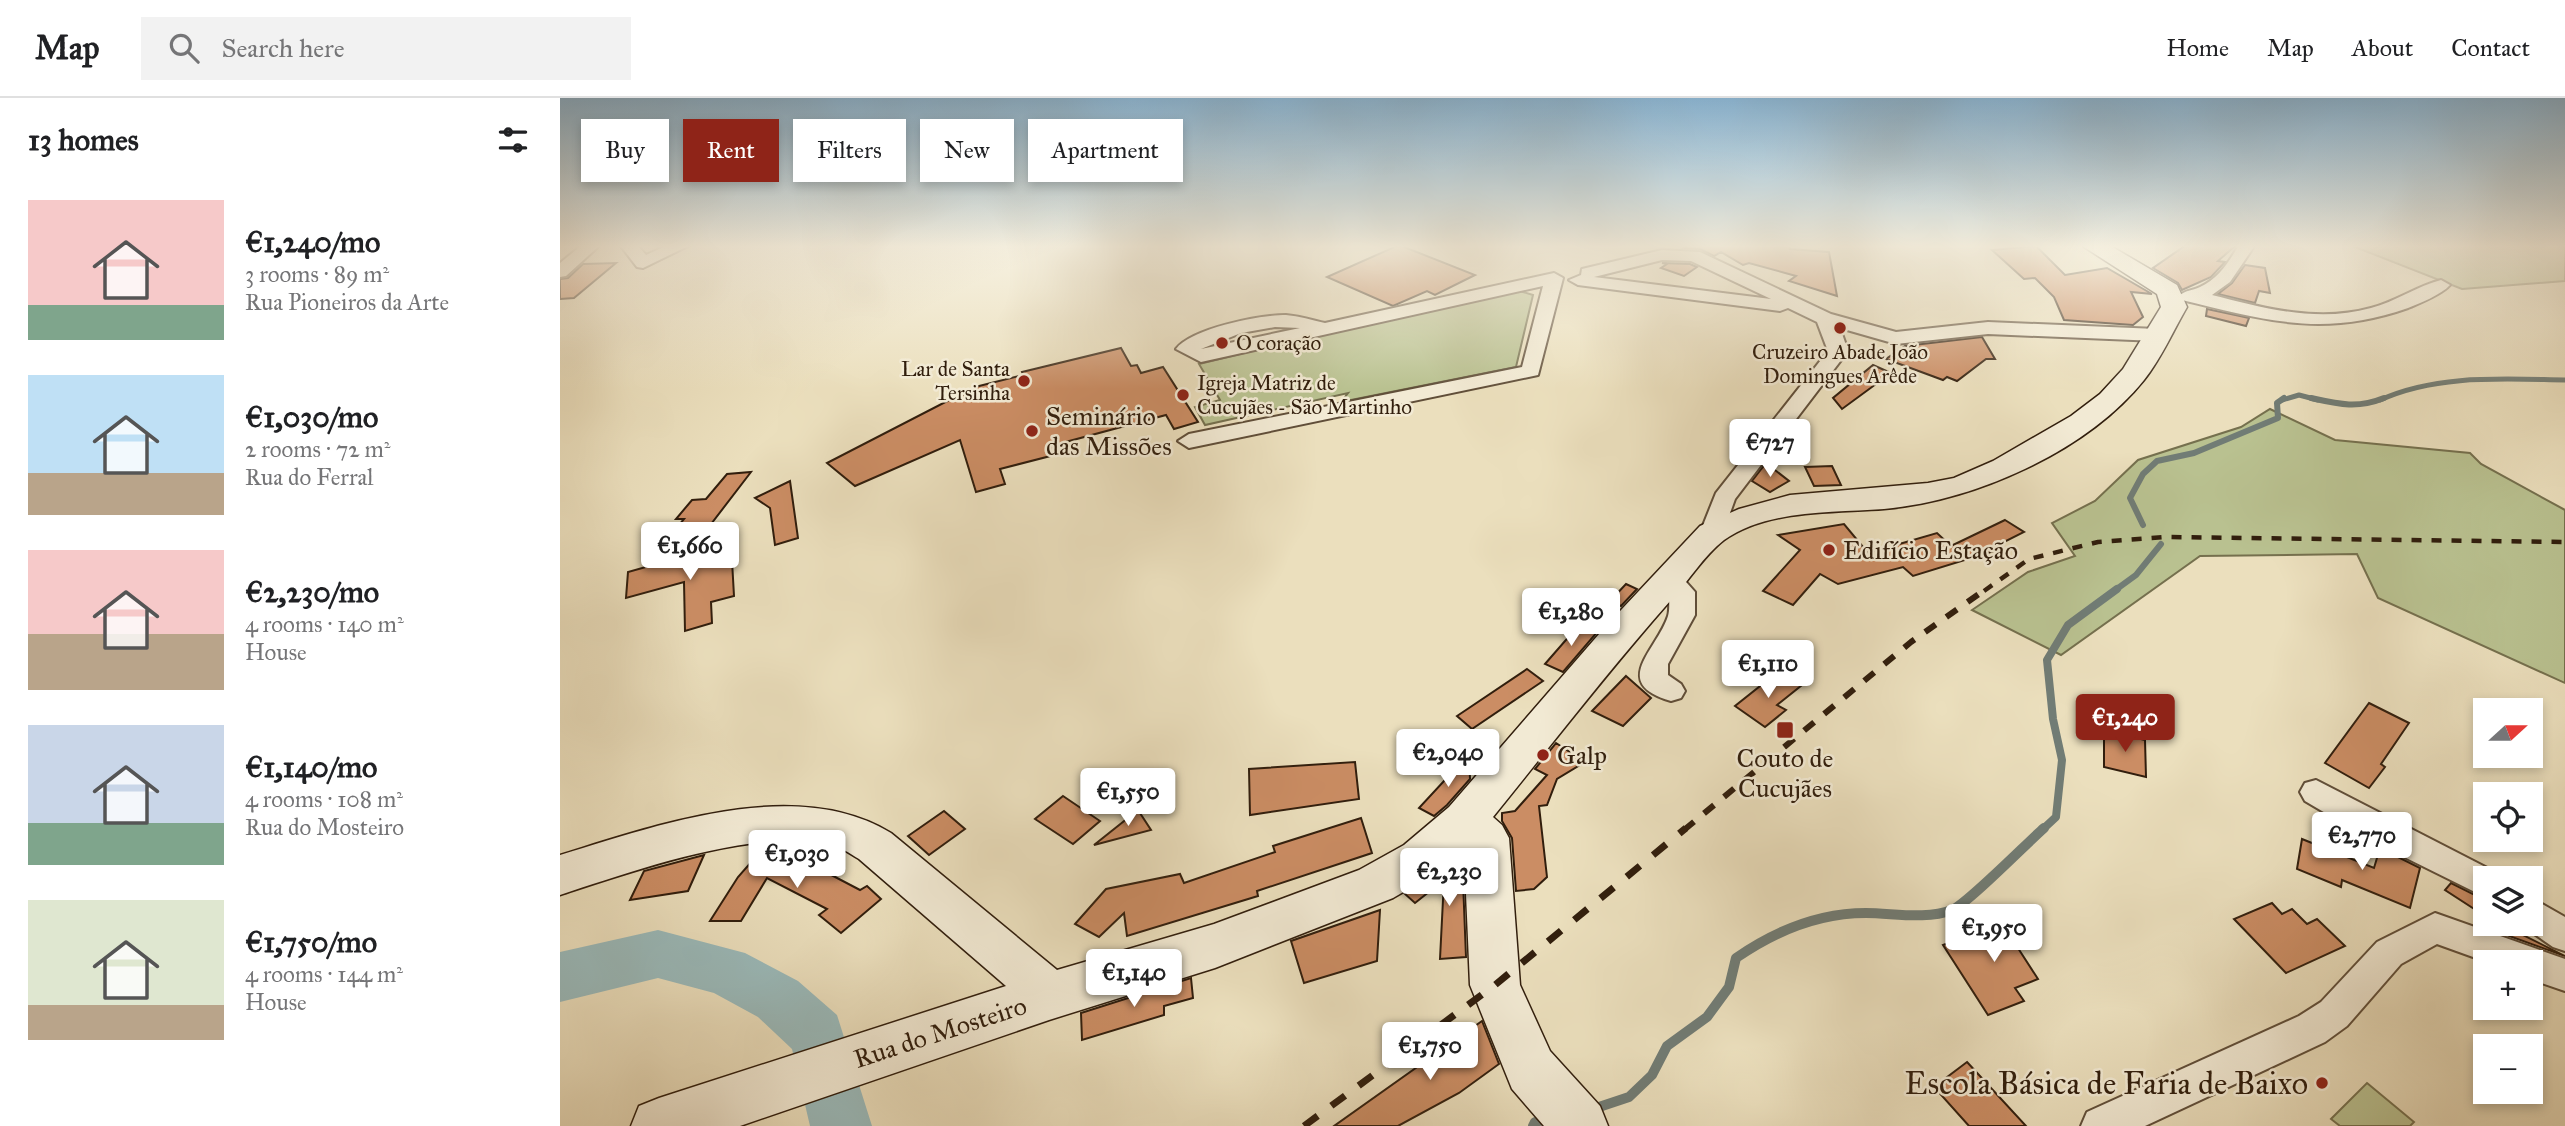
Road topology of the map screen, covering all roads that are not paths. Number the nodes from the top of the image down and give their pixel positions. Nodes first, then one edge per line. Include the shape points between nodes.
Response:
1 (1487, 293) edge
2 (1564, 293) edge
3 (1678, 293) edge
4 (1772, 293) edge
5 (2176, 293) edge
6 (2200, 293) edge
7 (2427, 293) edge
8 (2183, 297) junction
9 (1818, 315) junction
10 (1318, 327) junction
11 (2157, 335) junction
12 (1189, 441) dead end
13 (1712, 533) junction
14 (1670, 580) junction
15 (1671, 691) dead end
16 (2316, 792) dead end
17 (1465, 820) junction
18 (560, 875) edge
19 (2473, 877) edge
20 (2543, 921) edge
21 (2565, 936) edge
22 (2565, 975) edge
23 (1049, 996) junction
24 (659, 1126) edge
25 (1580, 1126) edge
26 (2101, 1126) edge

1 - 10 street
2 - 12 street via 1531,371
3 - 9 street
4 - 9 street
5 - 8 main road
6 - 8 street
7 - 8 street via 2360,319 2335,322 2297,320
8 - 11 main road, Rua do Mosteiro
9 - 11 street via 1896,338 1988,328
9 - 13 street via 1831,328 1838,351 1724,498
10 - 10 street via 1286,321 1264,323 1197,341 1186,349 1201,356
11 - 13 main road, Rua do Mosteiro via 2134,374 2110,400 2066,433 2004,468 1964,485 1928,493 1790,505
13 - 14 main road, Rua do Mosteiro
14 - 15 street via 1682,592 1682,615 1654,664 1654,680
14 - 17 main road, Rua do Mosteiro
16 - 19 street
17 - 23 main road, Rua do Mosteiro via 1420,859 1376,884 1215,946
17 - 25 main road via 1486,838 1495,985 1531,1070
18 - 23 main road via 724,832 804,823 832,827 875,846
20 - 21 street
22 - 26 street via 2435,928 2389,953 2334,1014 2312,1029
23 - 24 main road, Rua do Mosteiro

